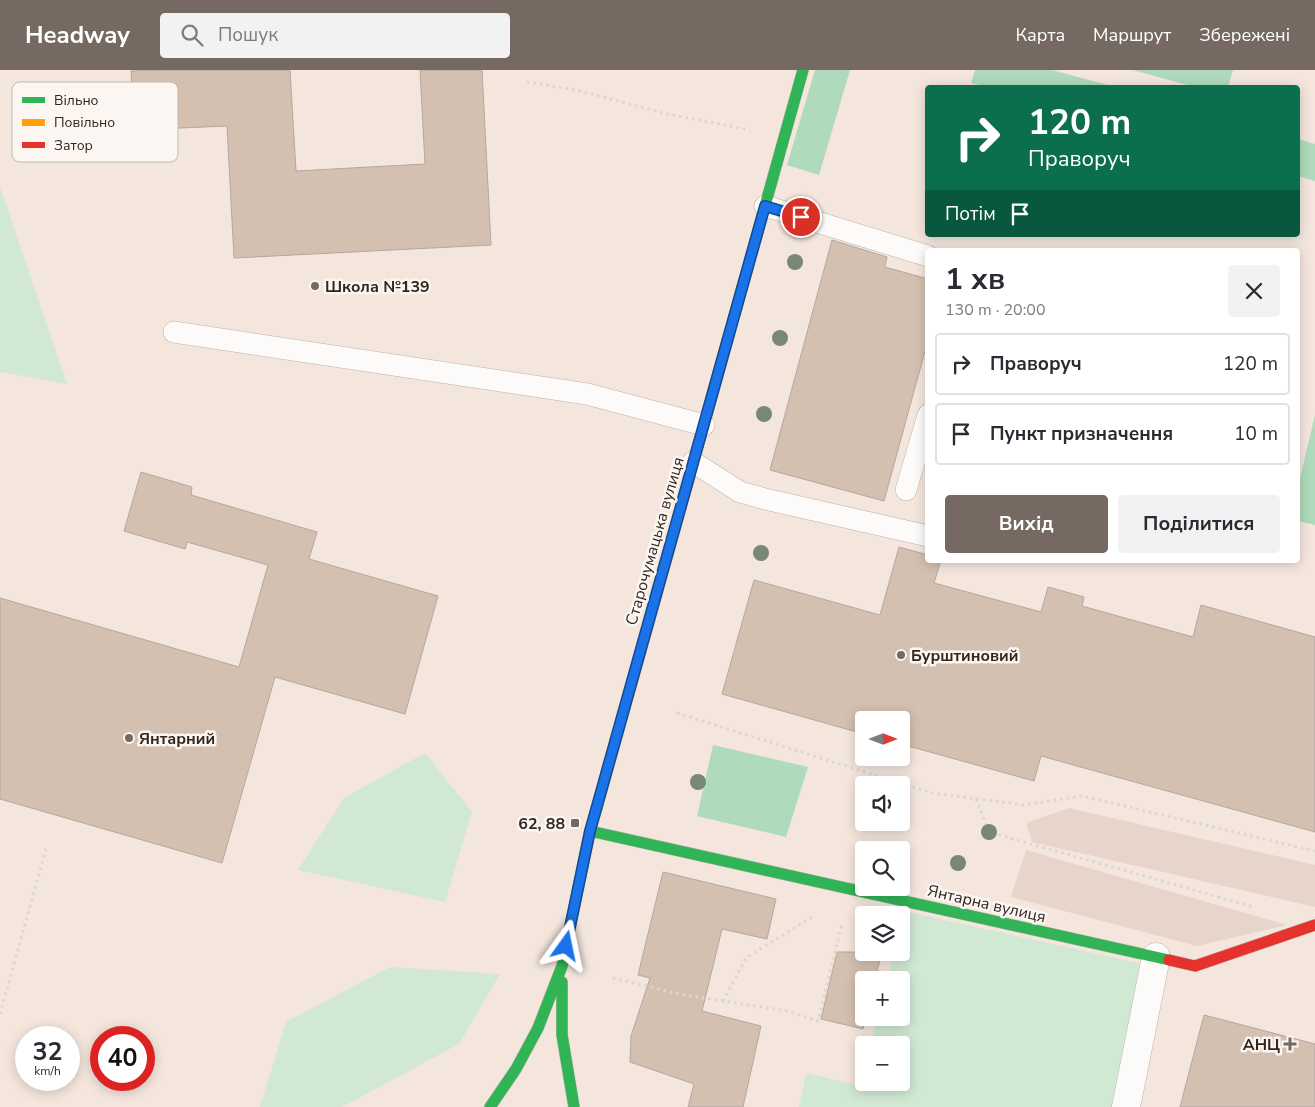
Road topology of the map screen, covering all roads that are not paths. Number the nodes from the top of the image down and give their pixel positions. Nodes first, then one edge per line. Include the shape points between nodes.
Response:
1 (803, 70) edge
2 (765, 206) junction
3 (925, 255) edge
4 (174, 332) dead end
5 (925, 424) edge
6 (704, 425) junction
7 (693, 462) junction
8 (906, 490) dead end
9 (925, 535) edge
10 (590, 831) junction
11 (1315, 925) edge
12 (1156, 957) junction
13 (562, 966) junction
14 (490, 1107) edge
15 (574, 1107) edge
16 (1126, 1107) edge

1 - 2 street, Старочумацька вулиця
2 - 3 lane
2 - 6 street, Старочумацька вулиця
4 - 6 lane via 587,394
5 - 8 lane
6 - 7 street, Старочумацька вулиця
7 - 9 lane via 740,492
7 - 10 street, Старочумацька вулиця
10 - 12 street, Янтарна вулиця
10 - 13 street, Старочумацька вулиця
11 - 12 street, Янтарна вулиця via 1195,966
12 - 16 street
13 - 14 street, Старочумацька вулиця via 538,1028
13 - 15 street, Старочумацька вулиця via 562,1035

